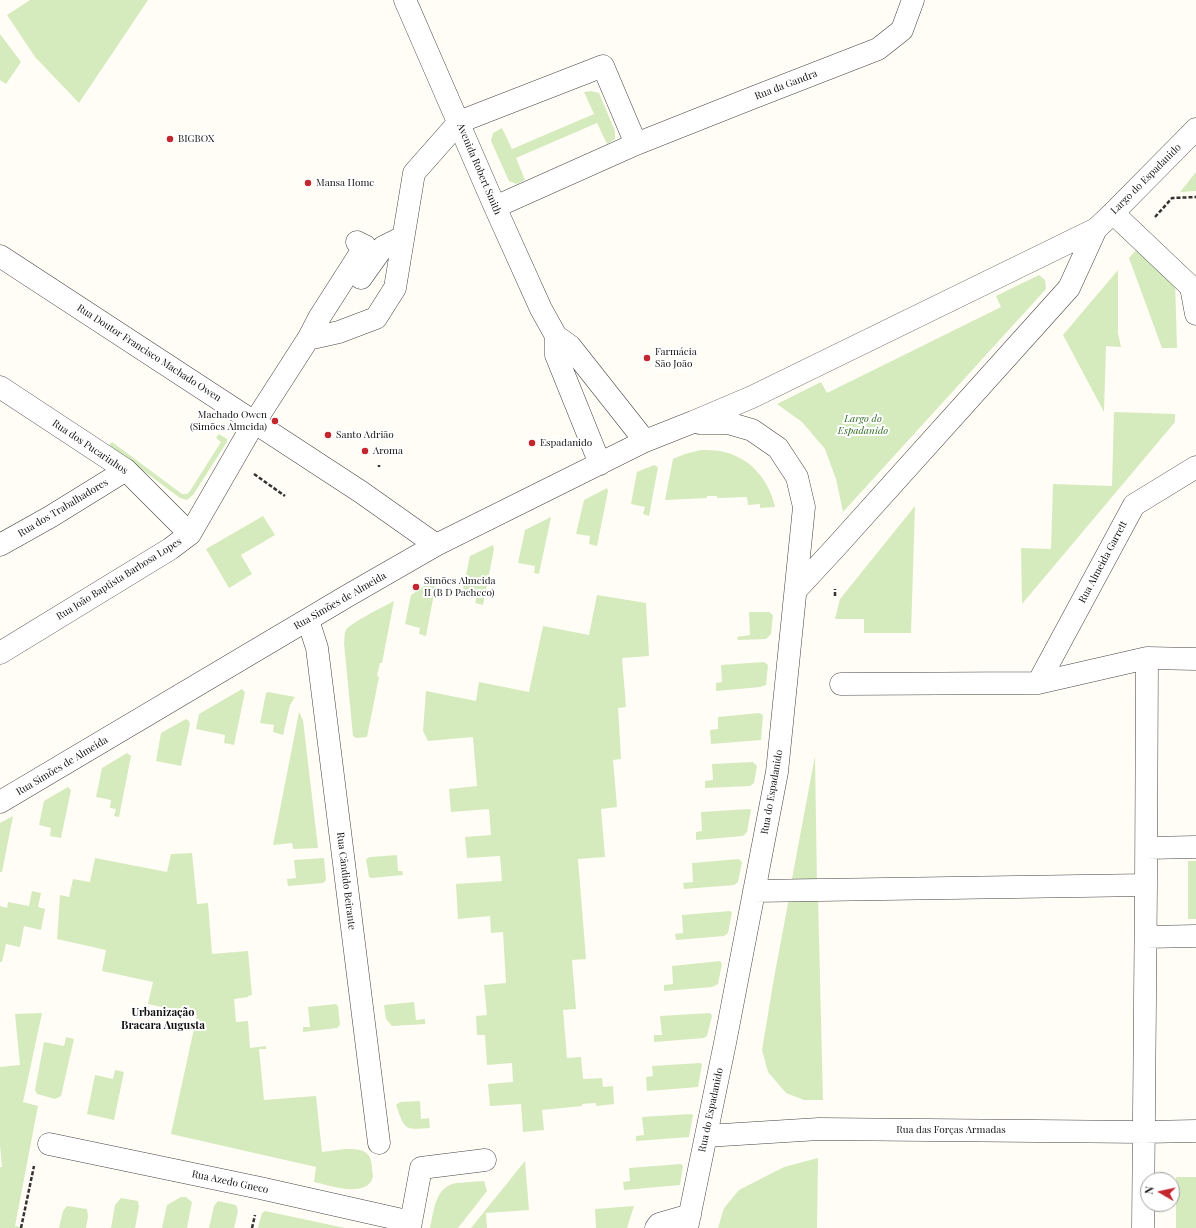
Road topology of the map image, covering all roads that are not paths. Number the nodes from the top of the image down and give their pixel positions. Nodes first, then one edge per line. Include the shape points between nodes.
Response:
1 (405, 0) edge
2 (913, 0) edge
3 (459, 122) junction
4 (1196, 129) edge
5 (636, 144) junction
6 (495, 207) junction
7 (1113, 213) junction
8 (1096, 230) junction
9 (403, 237) junction
10 (357, 242) dead end
11 (0, 256) edge
12 (1196, 314) edge
13 (331, 322) dead end
14 (556, 336) junction
15 (308, 338) junction
16 (0, 387) edge
17 (693, 422) junction
18 (254, 423) junction
19 (645, 441) junction
20 (600, 464) junction
21 (1196, 467) edge
22 (126, 470) junction
23 (190, 534) junction
24 (0, 546) edge
25 (436, 546) junction
26 (796, 590) junction
27 (308, 620) junction
28 (0, 654) edge
29 (1147, 658) junction
30 (1196, 659) edge
31 (1038, 683) junction
32 (841, 684) dead end
33 (0, 802) edge
34 (1196, 847) edge
35 (1147, 848) junction
36 (1146, 885) junction
37 (754, 891) junction
38 (1196, 936) edge
39 (1146, 937) junction
40 (1196, 1131) edge
41 (1144, 1132) junction
42 (706, 1136) junction
43 (379, 1143) dead end
44 (48, 1144) dead end
45 (485, 1160) dead end
46 (689, 1221) edge
47 (411, 1225) edge
48 (656, 1228) edge
49 (1143, 1228) edge

1 - 3 street, Avenida Robert Smith
2 - 5 street, Rua da Gandra via 902,30 878,50
3 - 5 street via 603,66
3 - 6 street, Avenida Robert Smith
3 - 9 street via 414,173
4 - 7 street, Largo do Espadanido
5 - 6 street, Rua da Gandra
6 - 14 street, Avenida Robert Smith via 541,309
7 - 8 street, Largo do Espadanido
7 - 12 street via 1191,287
8 - 17 street, Largo do Espadanido via 752,397
8 - 26 street, Largo do Espadanido via 1069,288
9 - 13 street via 383,247
9 - 15 street via 395,288 376,318 339,332
10 - 15 street, Rua João Baptista Barbosa Lopes via 364,246
11 - 18 street, Rua Doutor Francisco Machado Owen
14 - 19 street, Avenida Robert Smith via 570,346
14 - 20 street, Avenida Robert Smith via 556,355
15 - 18 street, Rua João Baptista Barbosa Lopes
16 - 22 street, Rua dos Pucarinhos
17 - 19 street, Rua Simões de Almeida
17 - 26 street, Rua do Espadanido via 728,423 752,430 778,448 797,477 804,507
18 - 23 street, Rua João Baptista Barbosa Lopes
18 - 25 street, Rua Doutor Francisco Machado Owen via 360,492
19 - 20 street, Rua Simões de Almeida
20 - 25 street, Rua Simões de Almeida
21 - 31 street, Rua Almeida Garrett via 1134,505
22 - 23 street, Rua dos Pucarinhos
22 - 24 street, Rua dos Trabalhadores
23 - 28 street, Rua João Baptista Barbosa Lopes via 170,549
25 - 27 street, Rua Simões de Almeida
26 - 37 street, Rua do Espadanido via 777,772
27 - 33 street, Rua Simões de Almeida
27 - 43 street, Rua Cândido Beirante via 317,648
29 - 30 street
29 - 31 street
29 - 35 street
31 - 32 street
34 - 35 street
35 - 36 street
36 - 37 street
36 - 39 street
37 - 42 street, Rua do Espadanido
38 - 39 street
39 - 41 street
40 - 41 street, Rua das Forças Armadas
41 - 42 street, Rua das Forças Armadas via 819,1129
41 - 49 street
42 - 46 street, Rua do Espadanido
44 - 47 street, Rua Azedo Gneco via 260,1188
45 - 47 street, Rua Azedo Gneco via 421,1168
46 - 48 street via 659,1224

